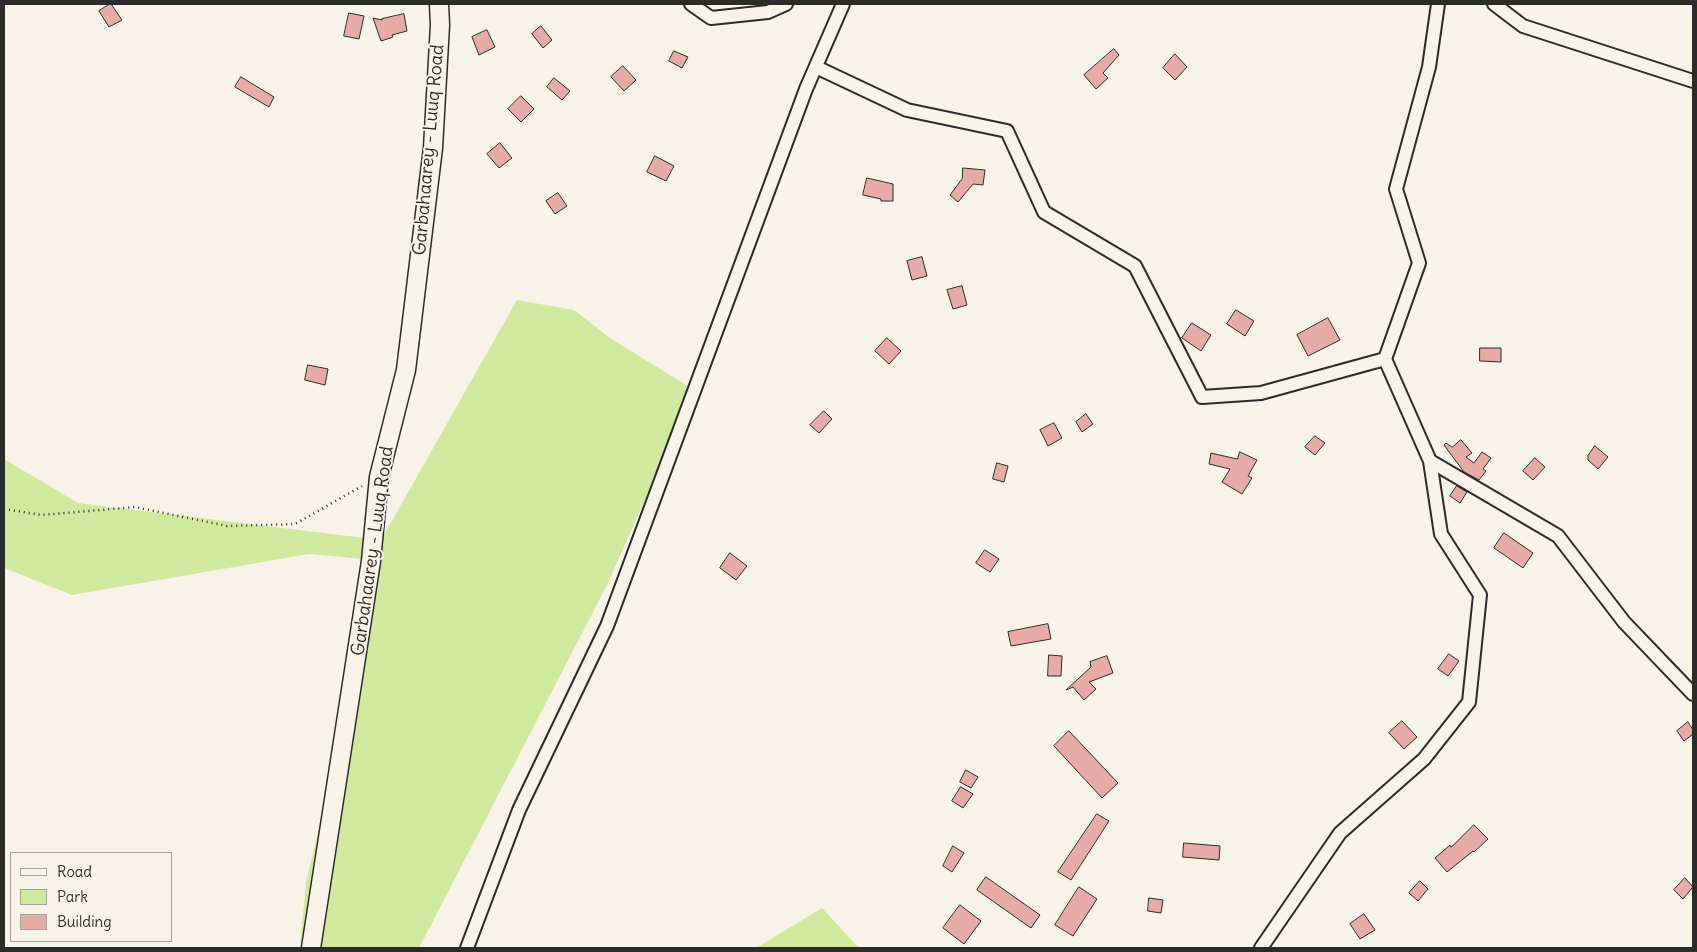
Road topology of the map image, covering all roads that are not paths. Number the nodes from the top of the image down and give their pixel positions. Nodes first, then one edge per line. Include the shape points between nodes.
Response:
1 (439, 4) edge
2 (691, 4) edge
3 (786, 4) edge
4 (843, 4) edge
5 (1438, 4) edge
6 (1494, 4) edge
7 (816, 67) junction
8 (1693, 81) edge
9 (1385, 359) junction
10 (1430, 461) junction
11 (1693, 694) edge
12 (311, 948) edge
13 (467, 948) edge
14 (1260, 948) edge

1 - 12 street, Garbahaarey - Luuq Road via 433,148 407,360 380,477 371,561
2 - 3 street via 711,18 768,12
4 - 7 street
5 - 9 street via 1429,67 1396,189 1419,263
6 - 8 street via 1523,26
7 - 9 street via 907,110 1007,131 1044,212 1135,266 1202,397 1262,393
7 - 13 street via 607,626 519,810
9 - 10 street
10 - 11 street via 1558,536 1624,622
10 - 14 street via 1441,534 1480,595 1469,702 1424,759 1340,833

